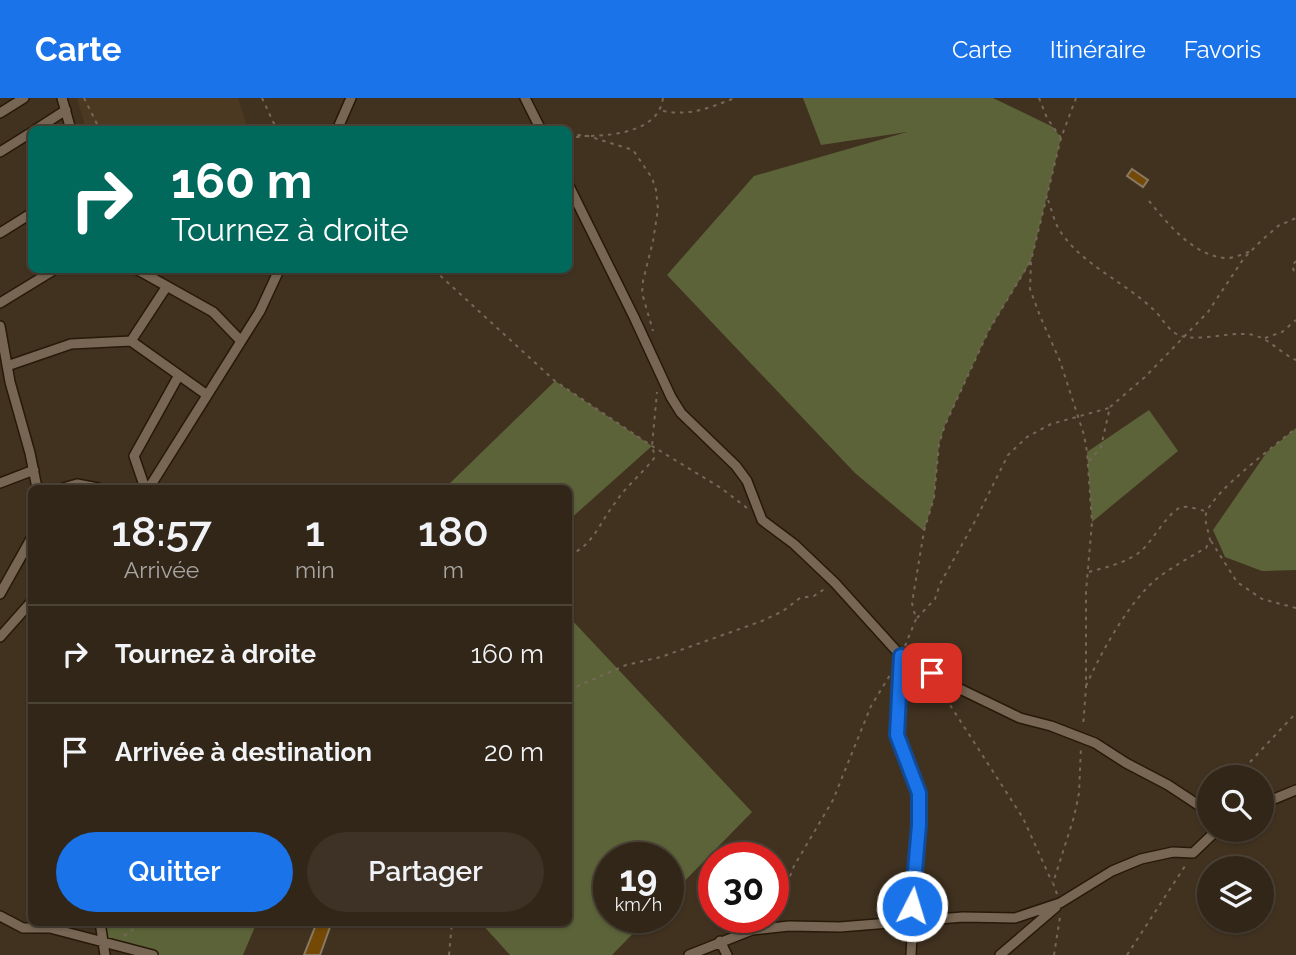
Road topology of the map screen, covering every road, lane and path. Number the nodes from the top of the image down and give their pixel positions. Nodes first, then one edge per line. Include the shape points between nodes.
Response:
1 (24, 98) edge
2 (62, 98) edge
3 (84, 98) edge
4 (262, 98) edge
5 (351, 98) edge
6 (525, 98) edge
7 (663, 98) edge
8 (735, 98) edge
9 (1039, 98) edge
10 (1076, 98) edge
11 (66, 110) junction
12 (662, 111) junction
13 (0, 113) edge
14 (41, 126) edge
15 (70, 126) edge
16 (98, 126) edge
17 (275, 126) edge
18 (339, 126) edge
19 (539, 126) edge
20 (28, 134) edge
21 (572, 134) edge
22 (589, 136) junction
23 (1061, 138) junction
24 (572, 140) edge
25 (0, 152) edge
26 (572, 192) edge
27 (1048, 200) junction
28 (1149, 201) dead end
29 (28, 216) edge
30 (1296, 218) edge
31 (0, 233) edge
32 (1252, 250) junction
33 (1031, 261) junction
34 (1296, 261) edge
35 (49, 273) edge
36 (143, 273) edge
37 (278, 273) edge
38 (437, 273) edge
39 (1296, 276) edge
40 (167, 286) junction
41 (0, 303) edge
42 (1296, 320) edge
43 (0, 326) edge
44 (654, 335) dead end
45 (1184, 336) junction
46 (1265, 338) junction
47 (131, 341) junction
48 (241, 341) junction
49 (1296, 360) edge
50 (7, 366) junction
51 (660, 372) junction
52 (178, 375) junction
53 (207, 395) junction
54 (1110, 407) junction
55 (1079, 416) junction
56 (1296, 428) edge
57 (652, 446) junction
58 (1088, 463) junction
59 (34, 470) junction
60 (0, 483) edge
61 (36, 485) edge
62 (146, 485) edge
63 (149, 485) edge
64 (1207, 511) junction
65 (762, 520) junction
66 (1210, 540) junction
67 (28, 544) edge
68 (572, 554) edge
69 (1088, 573) junction
70 (835, 583) junction
71 (0, 594) edge
72 (28, 606) edge
73 (1296, 608) edge
74 (916, 619) junction
75 (0, 637) edge
76 (901, 656) junction
77 (932, 673) junction
78 (1086, 687) junction
79 (572, 689) edge
80 (1296, 713) edge
81 (1082, 737) junction
82 (1248, 765) edge
83 (1296, 790) edge
84 (1274, 799) edge
85 (1197, 804) edge
86 (1204, 842) edge
87 (1193, 853) junction
88 (789, 878) edge
89 (1053, 883) junction
90 (1060, 903) junction
91 (0, 916) edge
92 (911, 920) junction
93 (101, 926) edge
94 (137, 926) edge
95 (452, 926) edge
96 (103, 940) junction
97 (720, 941) junction
98 (114, 943) junction
99 (105, 955) edge
100 (153, 955) edge
101 (449, 955) edge
102 (689, 955) edge
103 (727, 955) edge
104 (911, 955) edge
105 (1000, 955) edge
106 (1054, 955) edge
107 (1127, 955) edge

1 - 13 street
2 - 11 street
3 - 16 path
4 - 17 path
5 - 18 street
6 - 19 street
7 - 12 path
8 - 12 path via 700,111
9 - 23 path
10 - 23 path
11 - 14 street
11 - 15 street
12 - 22 path via 629,132
20 - 25 street
21 - 22 path
22 - 24 path
22 - 44 path via 633,150 656,190 658,209 642,293
23 - 27 path
26 - 51 street
27 - 33 path
27 - 45 path via 1059,230 1076,250
28 - 32 path via 1171,228 1197,247 1222,258
29 - 31 street
30 - 32 path via 1278,226
32 - 45 path via 1208,312
33 - 55 path via 1030,289
33 - 74 path via 989,330 939,444 934,498 923,531 912,603
34 - 39 path via 1292,266
35 - 41 street
36 - 40 street
37 - 48 street
38 - 57 path via 555,381
40 - 47 street
40 - 48 street via 213,312
42 - 46 path
43 - 50 street
45 - 46 path via 1246,333
45 - 54 path
46 - 49 path
47 - 50 street via 71,344
47 - 52 street
48 - 53 street
50 - 59 street
51 - 57 path
51 - 65 street via 681,413 747,481
52 - 53 street
52 - 62 street via 134,456
53 - 63 street
54 - 55 path
54 - 58 path via 1101,447
55 - 58 path
55 - 74 path via 1027,437 1008,455 936,599
56 - 64 path via 1227,487
57 - 65 path
57 - 68 path via 654,457 649,465 616,501 590,542
58 - 69 path via 1092,522
59 - 60 street
59 - 61 street
64 - 66 path
64 - 69 path via 1182,507 1174,511 1141,551
65 - 70 street
66 - 73 path via 1237,582 1262,599
66 - 78 path via 1206,548 1143,593 1098,659
67 - 71 street
69 - 78 path
70 - 76 street
70 - 79 path via 761,621 626,665
72 - 75 street
74 - 76 path
76 - 77 street
76 - 88 path via 871,706 832,800
76 - 92 street via 897,735 919,793
77 - 81 street via 1020,718
77 - 89 path via 1023,818
78 - 81 path
80 - 82 path
81 - 85 street
81 - 89 path via 1079,793
83 - 84 street
86 - 87 street
87 - 90 street via 1173,852 1130,863
87 - 107 path
89 - 90 path
90 - 92 street via 1015,918
90 - 105 street
90 - 106 path
91 - 96 street via 23,928 50,928
92 - 97 street via 840,928 752,930
92 - 104 street
93 - 96 street
94 - 98 path
95 - 101 path
96 - 98 street
96 - 99 street
97 - 102 street
97 - 103 street
98 - 100 street

